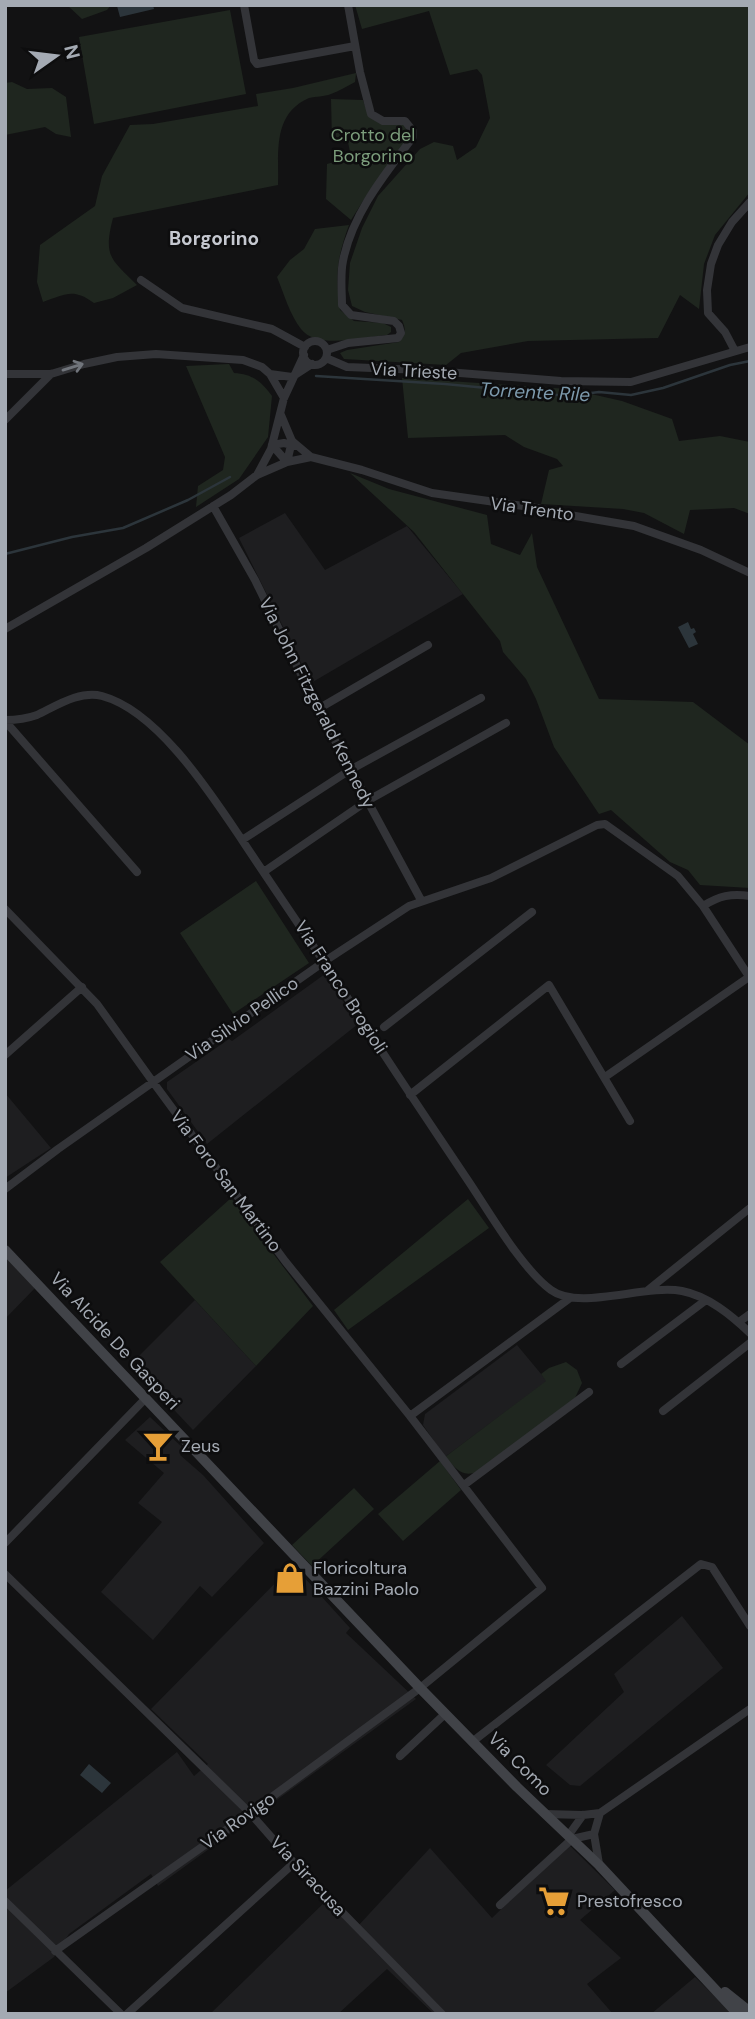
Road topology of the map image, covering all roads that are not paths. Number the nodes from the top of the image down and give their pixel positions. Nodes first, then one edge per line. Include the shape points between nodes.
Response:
1 (244, 5) edge
2 (348, 5) edge
3 (355, 46) junction
4 (750, 202) edge
5 (141, 280) dead end
6 (750, 347) edge
7 (304, 351) junction
8 (735, 351) junction
9 (327, 354) junction
10 (312, 364) junction
11 (5, 374) edge
12 (51, 374) junction
13 (270, 374) junction
14 (292, 377) junction
15 (284, 398) junction
16 (281, 415) junction
17 (5, 420) edge
18 (272, 445) junction
19 (295, 445) junction
20 (311, 457) junction
21 (288, 462) junction
22 (257, 475) junction
23 (213, 506) junction
24 (750, 573) edge
25 (5, 629) edge
26 (428, 645) dead end
27 (481, 698) dead end
28 (318, 709) junction
29 (5, 721) edge
30 (506, 723) dead end
31 (350, 770) junction
32 (368, 801) junction
33 (242, 840) junction
34 (265, 871) junction
35 (137, 872) dead end
36 (750, 895) edge
37 (421, 901) junction
38 (703, 906) junction
39 (5, 909) edge
40 (531, 912) dead end
41 (325, 961) junction
42 (749, 977) edge
43 (82, 987) junction
44 (384, 1027) dead end
45 (5, 1055) edge
46 (606, 1077) junction
47 (153, 1082) junction
48 (410, 1095) junction
49 (630, 1121) dead end
50 (6, 1189) edge
51 (750, 1208) edge
52 (5, 1250) edge
53 (648, 1290) junction
54 (570, 1297) junction
55 (706, 1300) junction
56 (750, 1314) edge
57 (739, 1322) junction
58 (750, 1333) edge
59 (750, 1343) edge
60 (621, 1364) dead end
61 (589, 1392) dead end
62 (145, 1399) junction
63 (663, 1411) dead end
64 (410, 1416) junction
65 (464, 1485) junction
66 (5, 1543) edge
67 (5, 1574) edge
68 (315, 1578) joint
69 (542, 1588) joint
70 (750, 1626) edge
71 (420, 1688) junction
72 (750, 1709) edge
73 (445, 1714) junction
74 (472, 1742) junction
75 (400, 1756) dead end
76 (600, 1813) junction
77 (250, 1814) junction
78 (545, 1814) junction
79 (583, 1815) junction
80 (594, 1834) junction
81 (570, 1838) junction
82 (294, 1863) junction
83 (599, 1865) junction
84 (5, 1901) edge
85 (500, 1905) dead end
86 (55, 1951) junction
87 (702, 1973) junction
88 (750, 2012) edge
89 (121, 2014) edge
90 (127, 2014) edge
91 (442, 2014) edge
92 (738, 2014) edge

1 - 3 street via 257,64
2 - 3 street
3 - 9 street via 371,114 383,121 405,121 413,137 371,194 349,237 342,264 342,305 351,315 394,321 401,333 398,338 348,344
4 - 8 street via 718,245 708,290 708,313
5 - 7 street via 182,309 272,329
6 - 8 street, Via Trieste
7 - 9 street via 311,341 319,341
7 - 10 street
7 - 14 street
8 - 9 street, Via Trieste via 631,382 347,367
9 - 10 street via 320,364
10 - 14 street
11 - 12 street
12 -> 13 street via 94,362 156,354 243,360
12 - 17 street
13 - 14 street
13 - 15 street
14 - 15 street, Via Trento
15 - 16 street, Via Trento
16 - 18 street, Via Trento
16 - 19 street, Via Trento
18 - 19 street
18 - 21 street
18 - 22 street, Via Trento
19 - 20 street, Via Trento
19 - 21 street
20 - 21 street, Via Trento
20 - 24 street, Via Trento via 432,493 634,526
21 - 22 street, Via Trento
22 - 23 street, Via Trento
23 - 25 street, Via Trento
23 - 28 street, Via John Fitzgerald Kennedy
26 - 28 street
27 - 31 street
28 - 31 street, Via John Fitzgerald Kennedy
29 - 33 street, Via Franco Brogioli via 28,718 83,695 114,701 153,727 177,751
29 - 35 street
30 - 32 street
31 - 32 street, Via John Fitzgerald Kennedy
31 - 33 street
32 - 34 street
32 - 37 street, Via John Fitzgerald Kennedy
33 - 34 street, Via Franco Brogioli
34 - 41 street, Via Franco Brogioli
36 - 38 street via 719,896
37 - 38 street, Via Silvio Pellico via 491,878 605,824 678,876
37 - 41 street, Via Silvio Pellico
38 - 42 street
39 - 43 street, Via Foro San Martino
40 - 44 street
41 - 47 street, Via Silvio Pellico
41 - 48 street, Via Franco Brogioli
42 - 46 street
43 - 45 street
43 - 47 street, Via Foro San Martino
46 - 48 street via 549,985
46 - 49 street
47 - 50 street, Via Silvio Pellico
47 - 64 street, Via Foro San Martino via 285,1261
48 - 54 street, Via Franco Brogioli via 538,1278 552,1291
51 - 53 street
52 - 62 main road, Via Alcide De Gasperi
53 - 54 street
53 - 55 street via 682,1291
54 - 64 street
55 - 57 street
55 - 60 street
56 - 57 street
57 - 58 street
59 - 63 street
61 - 65 street
62 - 66 street
62 - 68 main road, Via Alcide De Gasperi
64 - 65 street, Via Foro San Martino
65 - 69 street, Via Foro San Martino
67 - 77 street, Via Siracusa
68 - 71 main road, Via Como
69 - 71 street, Via Rovigo
70 - 74 street via 712,1567 701,1563
71 - 73 main road, Via Como
71 - 77 street, Via Rovigo
72 - 76 street
73 - 74 main road, Via Como
73 - 75 street
74 - 78 main road, Via Como
76 - 79 street
76 - 80 street
77 - 82 street, Via Siracusa
77 - 86 street, Via Rovigo
78 - 79 street
78 - 81 main road, Via Como
79 - 81 street
80 - 81 street
80 - 83 street
81 - 83 main road, Via Como
81 - 85 street
82 - 90 street
82 - 91 street, Via Siracusa
83 - 87 main road, Via Como
84 - 86 street
86 - 89 street
87 - 88 main road, Via Como
87 - 92 main road, Via Como

